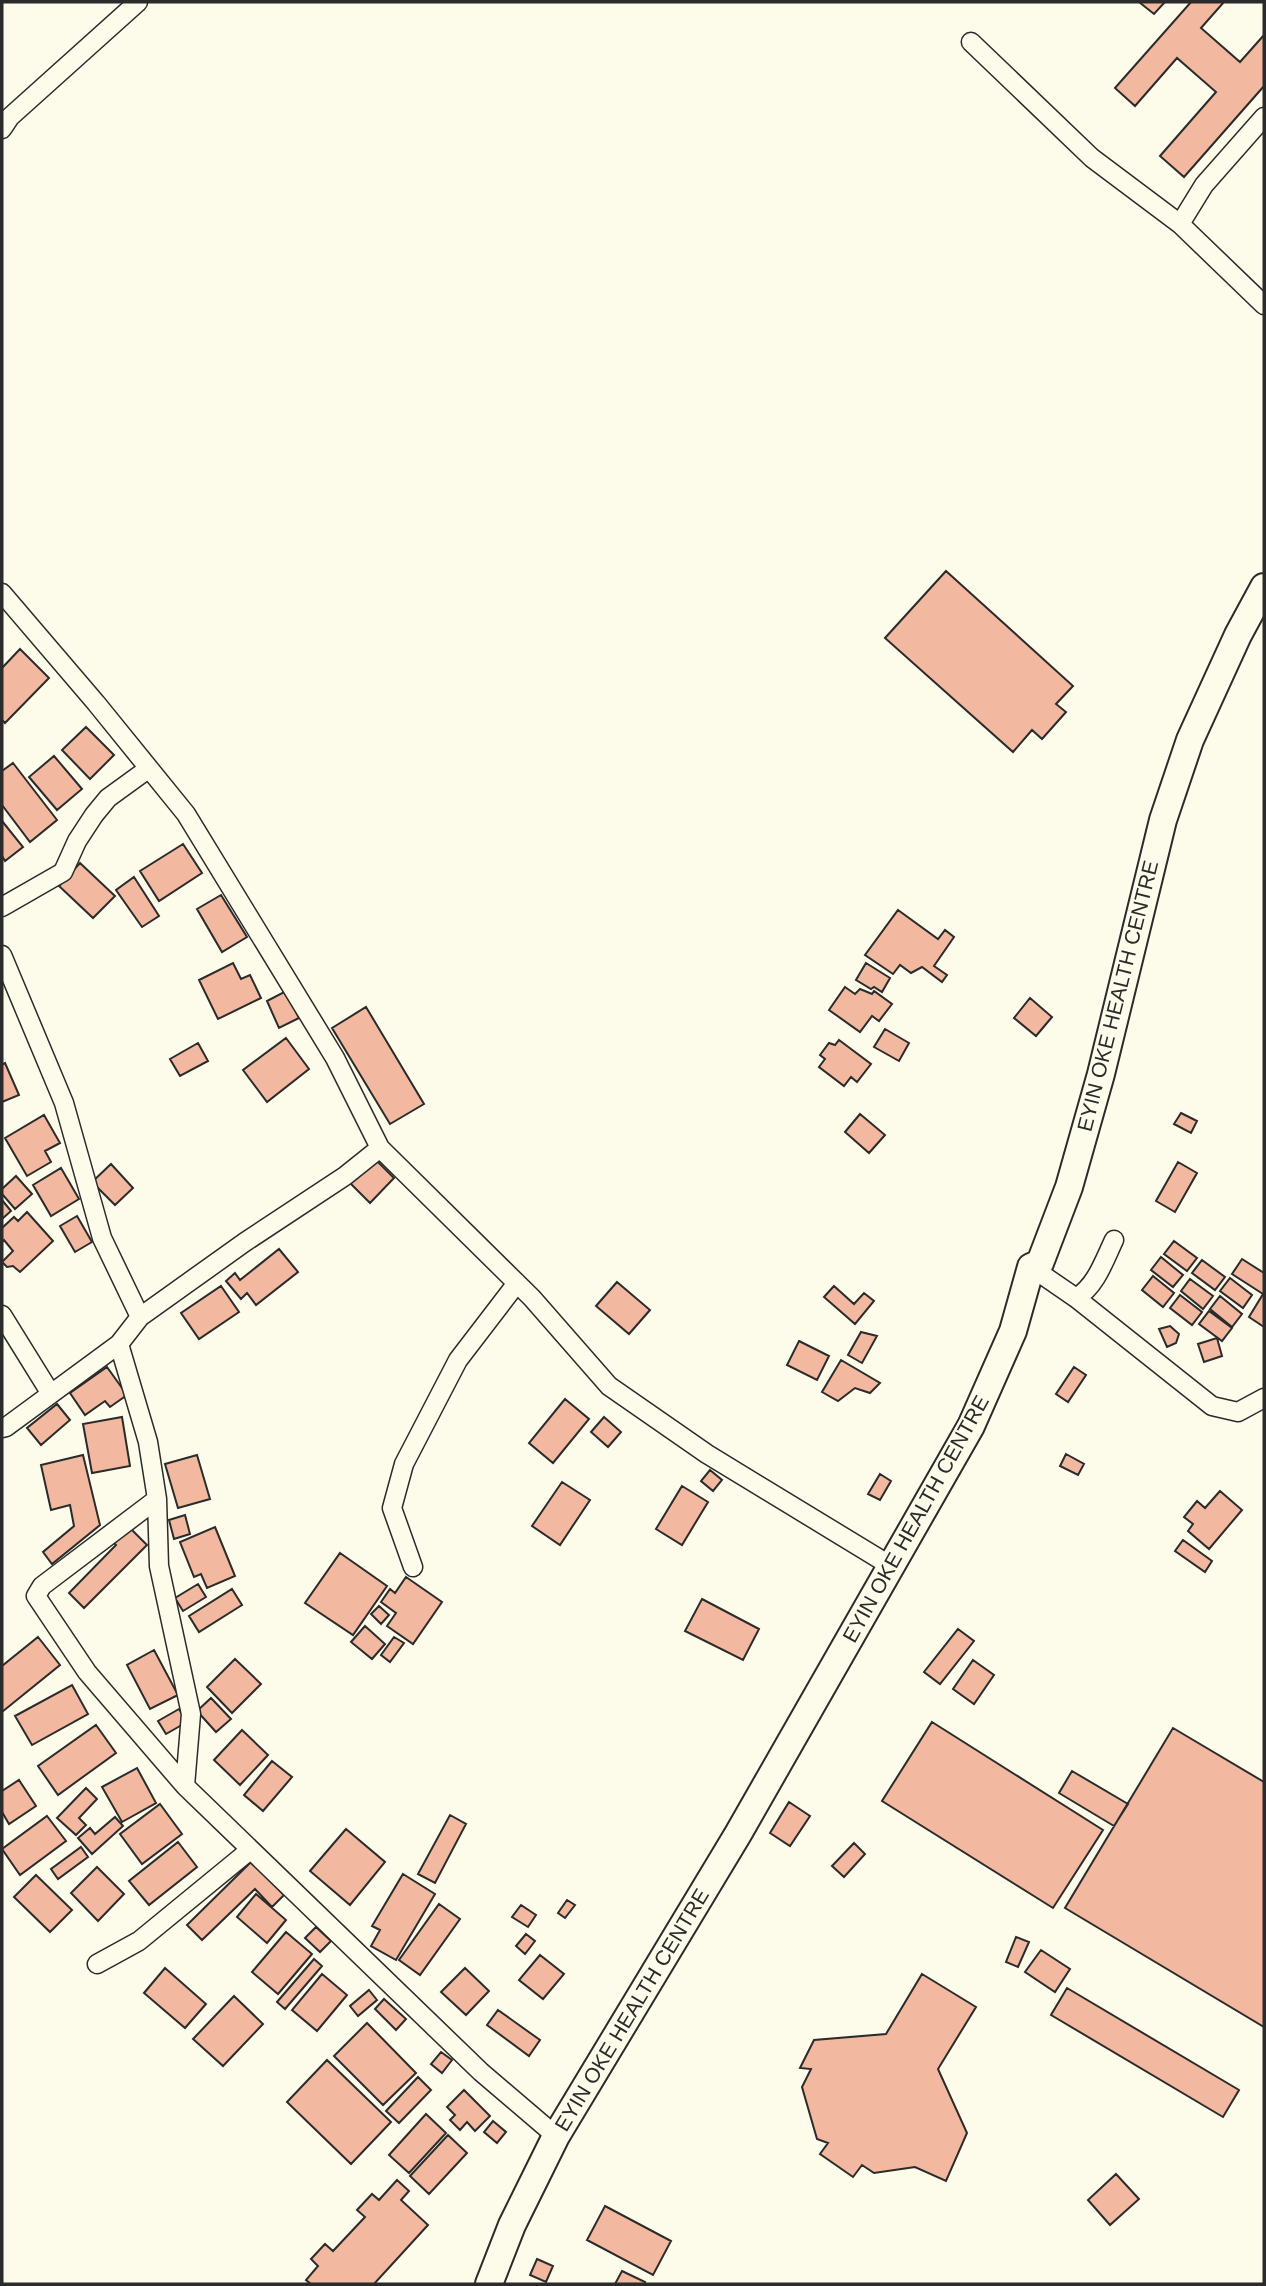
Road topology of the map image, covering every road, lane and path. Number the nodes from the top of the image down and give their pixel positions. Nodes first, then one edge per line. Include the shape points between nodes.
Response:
1 (138, 2) edge
2 (971, 41) dead end
3 (1264, 117) edge
4 (2, 129) edge
5 (1180, 224) junction
6 (1264, 305) edge
7 (1264, 587) edge
8 (2, 593) edge
9 (148, 769) junction
10 (2, 907) edge
11 (2, 954) edge
12 (380, 1148) junction
13 (1114, 1240) dead end
14 (1031, 1267) junction
15 (517, 1283) junction
16 (1076, 1298) junction
17 (2, 1315) edge
18 (140, 1317) junction
19 (119, 1344) junction
20 (51, 1394) junction
21 (1264, 1398) edge
22 (2, 1429) edge
23 (157, 1499) junction
24 (891, 1566) junction
25 (413, 1567) dead end
26 (185, 1786) junction
27 (250, 1850) junction
28 (97, 1964) dead end
29 (556, 2136) junction
30 (489, 2284) edge

1 - 4 street
2 - 5 street via 1092,158
3 - 5 street via 1204,184
5 - 6 street
7 - 14 main road, EYIN OKE HEALTH CENTRE via 1190,740 1163,820 1069,1187 1040,1263
8 - 9 street
9 - 10 street via 108,798 77,841 63,872
9 - 12 street via 193,825 335,1058
11 - 18 street via 64,1103 102,1238
12 - 15 street
12 - 18 street
13 - 16 street via 1101,1268
14 - 16 street
14 - 24 main road, EYIN OKE HEALTH CENTRE via 1013,1331 971,1426
15 - 24 street via 609,1386 708,1454
15 - 25 street via 458,1360 404,1464 392,1508
16 - 21 street via 1212,1406 1238,1412
17 - 20 street
18 - 19 street
19 - 20 street
19 - 23 street via 148,1442
20 - 22 street
23 - 26 street via 159,1566 191,1714
23 - 26 street via 42,1586 36,1596 87,1672
24 - 29 main road, EYIN OKE HEALTH CENTRE
26 - 27 street
27 - 28 street via 139,1941
27 - 29 street via 481,2072
29 - 30 main road, EYIN OKE HEALTH CENTRE

